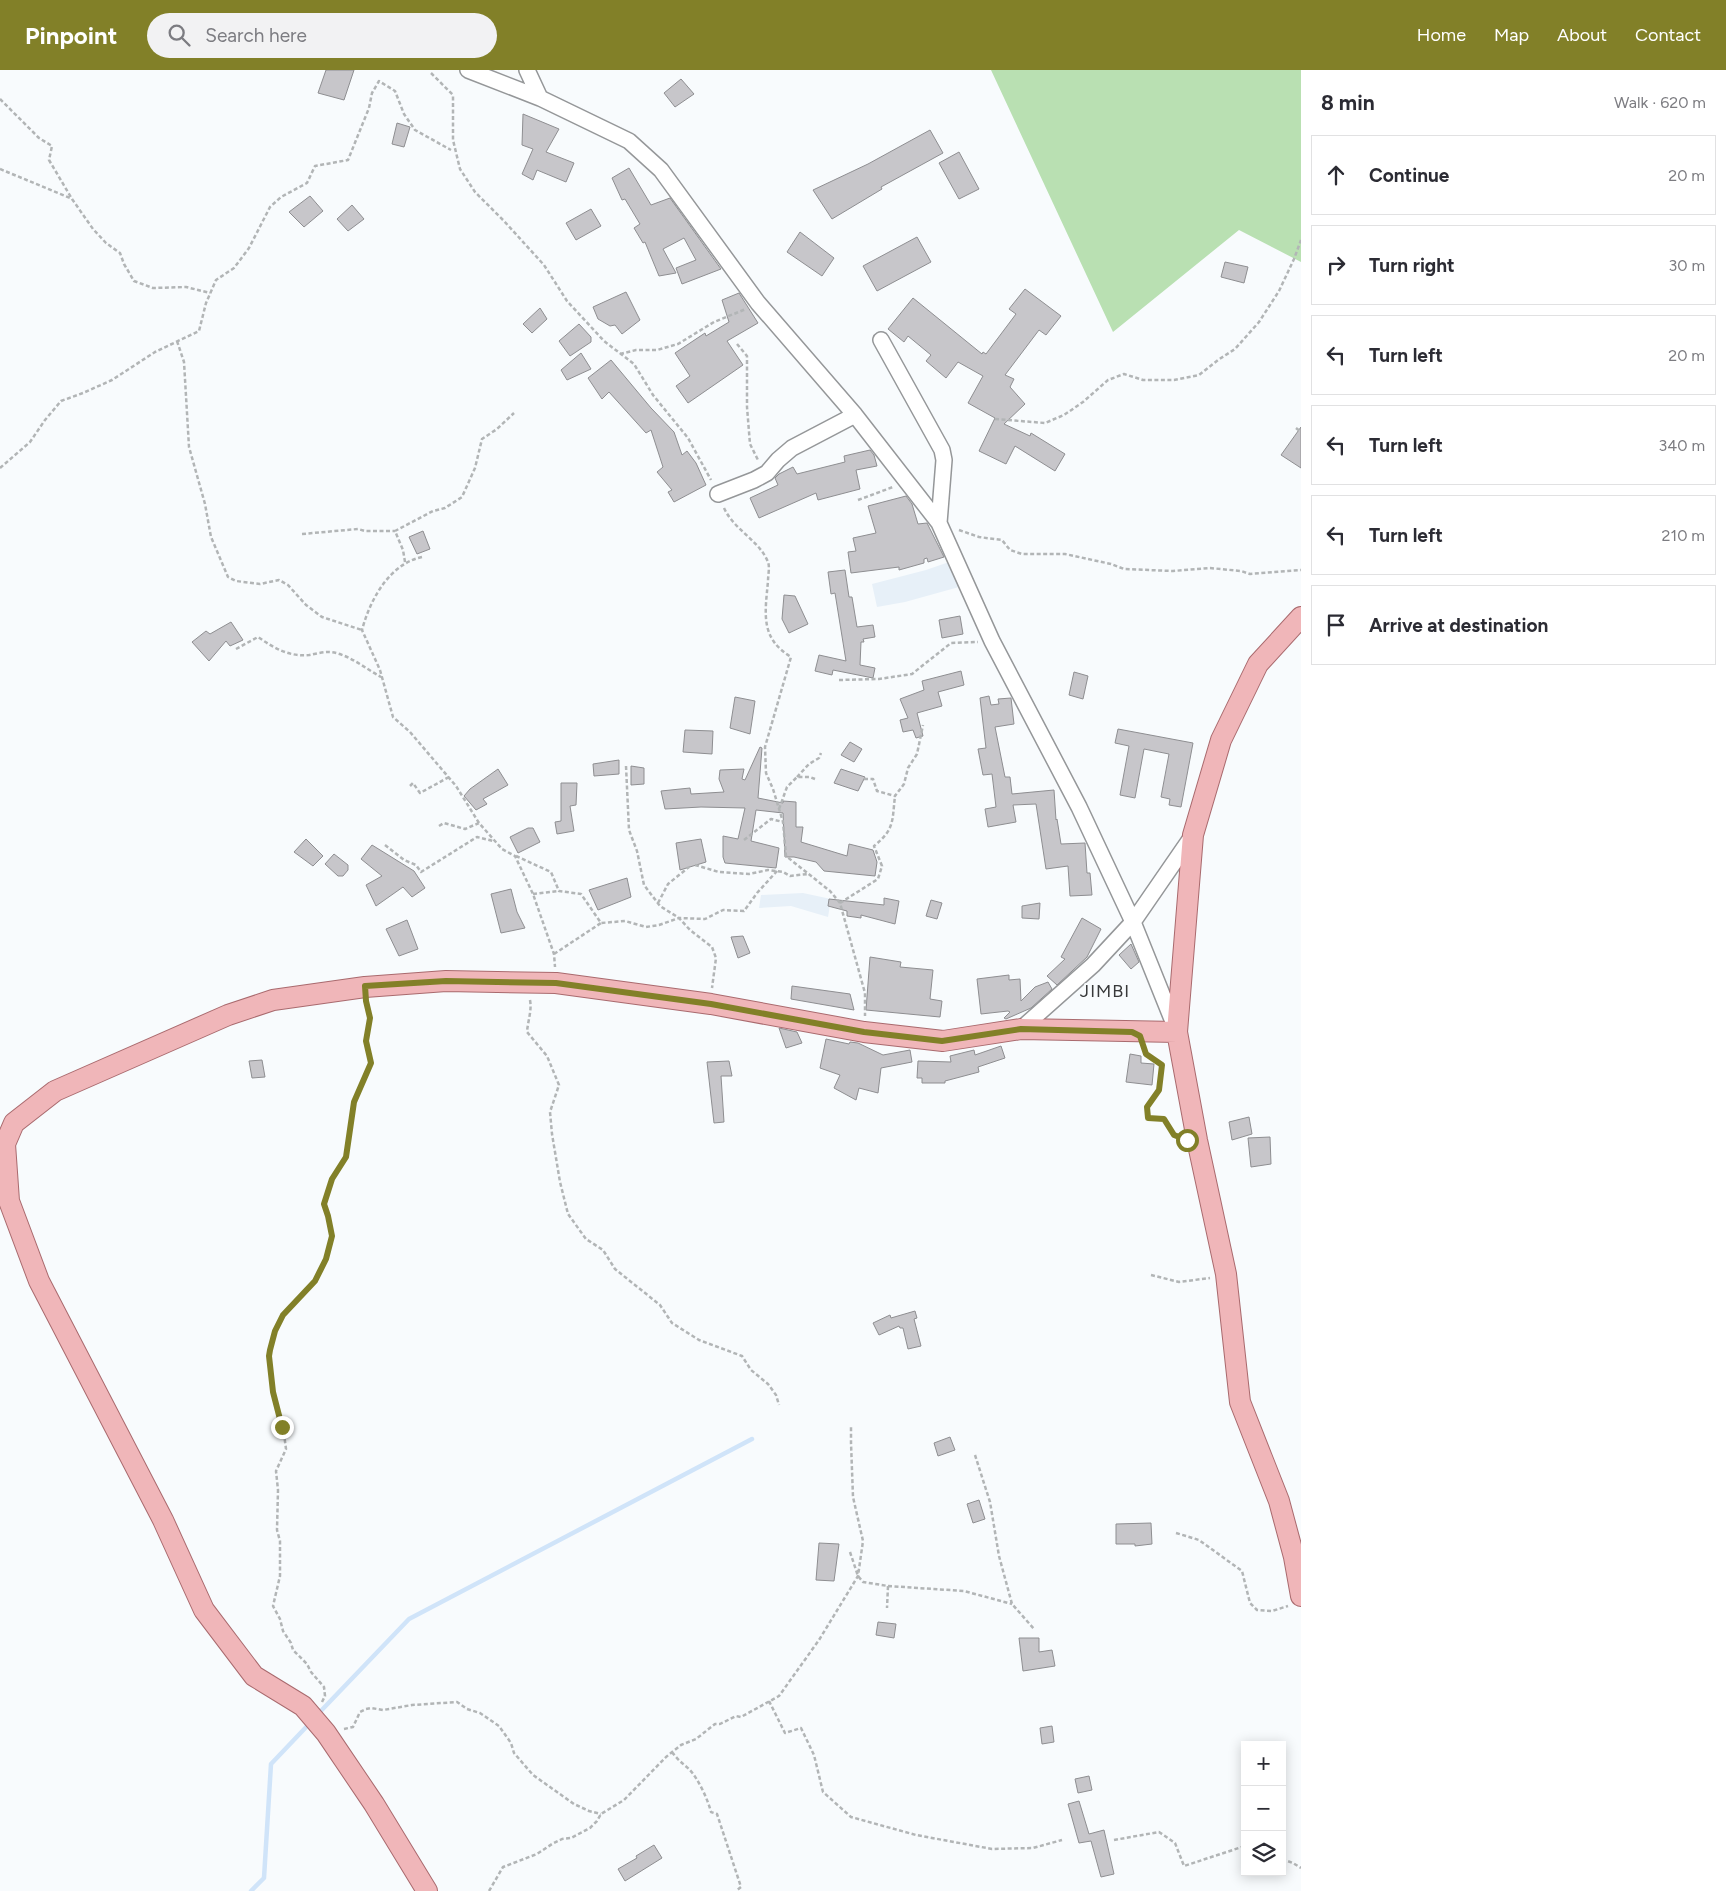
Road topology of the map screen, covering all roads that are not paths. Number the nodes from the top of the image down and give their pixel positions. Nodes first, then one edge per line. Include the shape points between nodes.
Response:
1 (468, 70) edge
2 (527, 70) edge
3 (540, 98) junction
4 (882, 340) dead end
5 (855, 415) junction
6 (718, 494) road end
7 (939, 523) junction
8 (1301, 618) edge
9 (1193, 835) junction
10 (1133, 922) junction
11 (1021, 1029) junction
12 (1178, 1032) junction
13 (7, 1121) edge
14 (1297, 1600) edge
15 (428, 1891) edge

1 - 3 street
2 - 3 street
3 - 5 street via 629,141 660,170 758,303
4 - 7 street via 942,450
5 - 6 street via 792,448 767,473
5 - 7 street
7 - 10 street via 992,641 1079,807
8 - 9 main road via 1258,664 1221,740
9 - 10 street
9 - 12 main road
10 - 11 street via 1093,965
10 - 12 street
11 - 12 main road
11 - 13 main road via 942,1041 864,1032 711,1004 556,983 446,981 365,986 273,1000 228,1015 55,1090
12 - 14 main road via 1226,1274 1240,1402 1279,1502 1294,1557
13 - 15 main road via 8,1201 39,1281 163,1520 204,1610 254,1676 303,1706 326,1733

